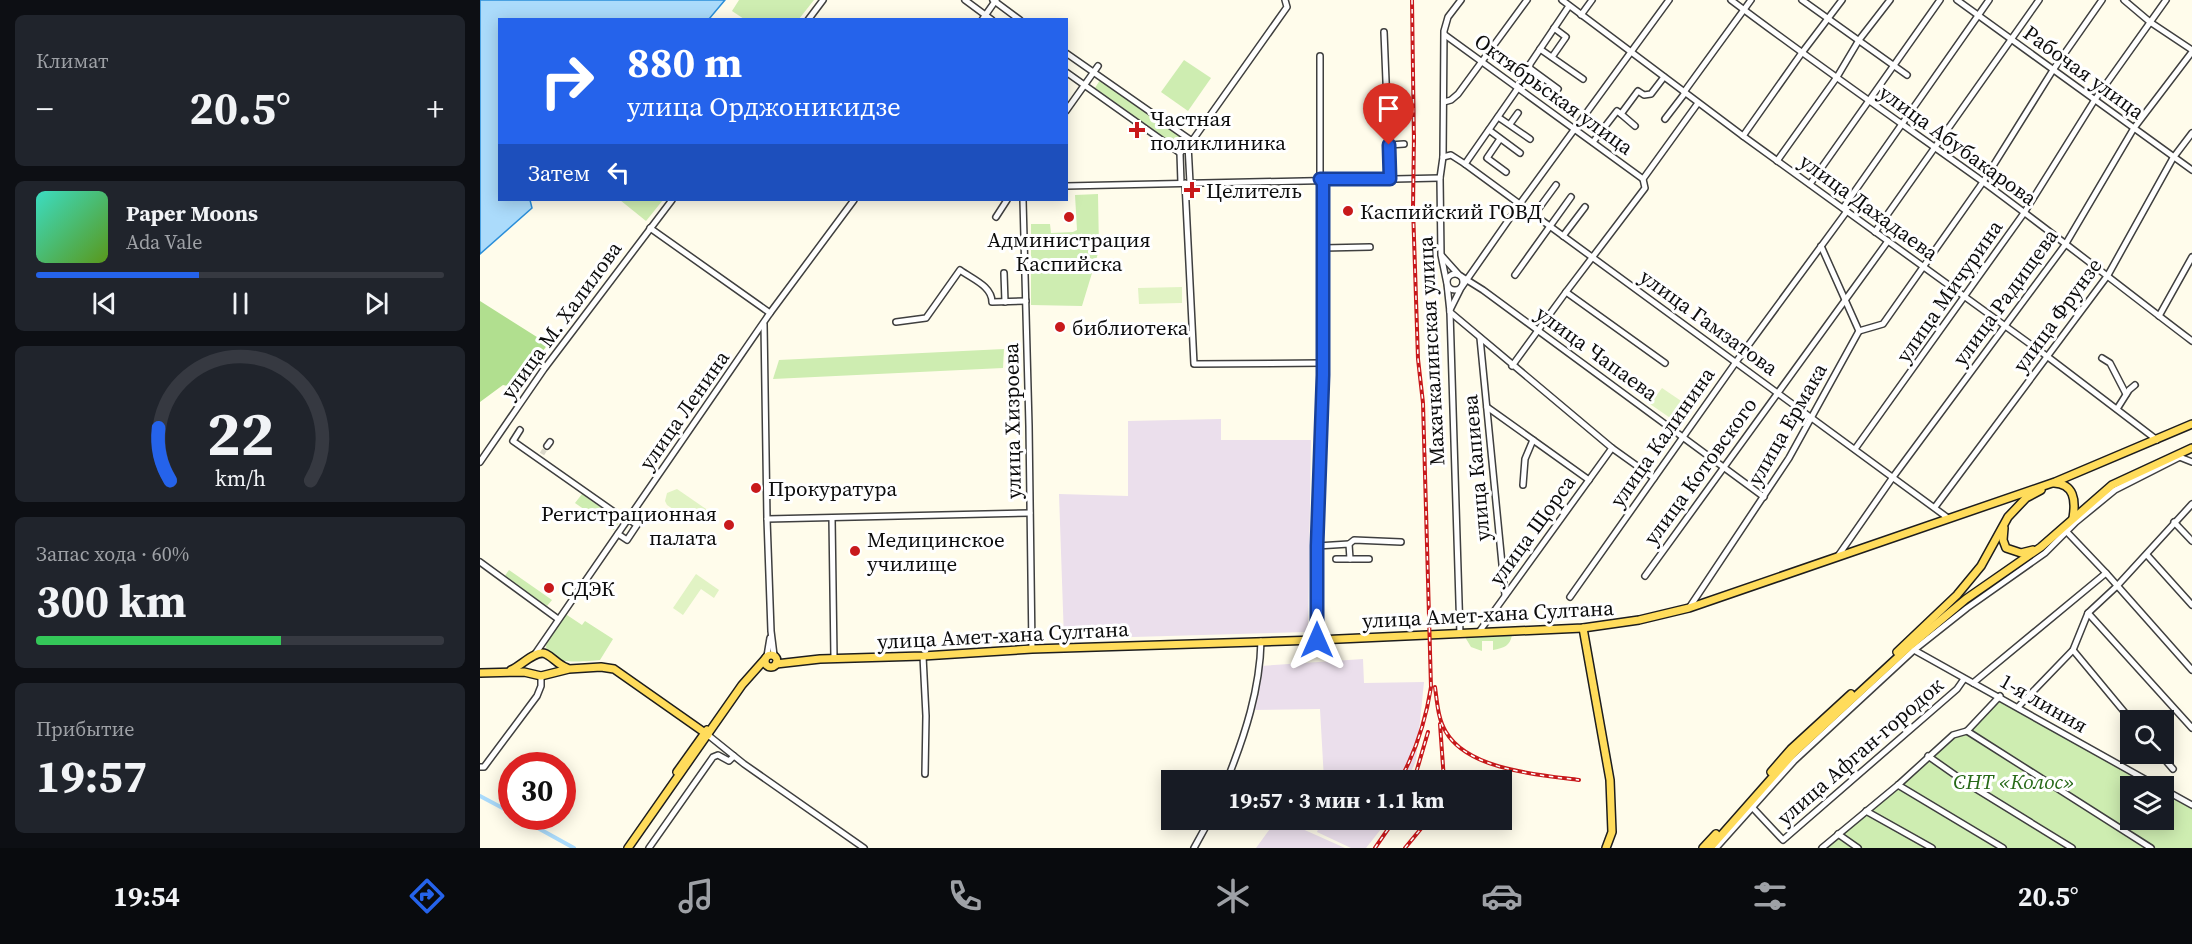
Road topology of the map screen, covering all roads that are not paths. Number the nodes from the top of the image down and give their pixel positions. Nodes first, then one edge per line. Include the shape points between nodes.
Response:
1 (823, 0) edge
2 (965, 0) edge
3 (1285, 0) edge
4 (1461, 0) edge
5 (1527, 0) edge
6 (1562, 0) edge
7 (1592, 0) edge
8 (1669, 0) edge
9 (1731, 0) edge
10 (1751, 0) edge
11 (1802, 0) edge
12 (1842, 0) edge
13 (1890, 0) edge
14 (1940, 0) edge
15 (1957, 0) edge
16 (1989, 0) edge
17 (2038, 0) edge
18 (2102, 0) edge
19 (2166, 0) edge
20 (995, 1) edge
21 (2128, 1) edge
22 (1569, 6) junction
23 (1744, 10) junction
24 (1581, 15) junction
25 (1977, 16) junction
26 (984, 17) edge
27 (810, 18) edge
28 (1017, 18) edge
29 (1828, 20) junction
30 (2150, 22) junction
31 (1554, 28) junction
32 (1384, 33) dead end
33 (1444, 35) junction
34 (2010, 39) junction
35 (1859, 40) junction
36 (1540, 49) junction
37 (2192, 51) edge
38 (1068, 53) edge
39 (1631, 53) junction
40 (1801, 54) junction
41 (1320, 56) dead end
42 (1552, 57) junction
43 (1481, 61) junction
44 (1893, 65) junction
45 (1098, 66) dead end
46 (1528, 67) junction
47 (2053, 70) junction
48 (1094, 72) junction
49 (1068, 73) edge
50 (1907, 75) dead end
51 (1664, 77) junction
52 (1837, 77) junction
53 (1583, 79) dead end
54 (1085, 84) junction
55 (1518, 88) junction
56 (1558, 89) dead end
57 (1685, 93) junction
58 (1869, 100) junction
59 (2094, 101) junction
60 (1444, 102) junction
61 (1698, 103) junction
62 (1068, 108) edge
63 (1518, 113) dead end
64 (1621, 114) junction
65 (1498, 117) junction
66 (1665, 119) dead end
67 (1510, 124) junction
68 (1901, 125) junction
69 (1635, 126) dead end
70 (2134, 128) junction
71 (1575, 129) junction
72 (1489, 130) junction
73 (2192, 133) edge
74 (1743, 136) junction
75 (1500, 139) junction
76 (1530, 139) dead end
77 (1593, 142) junction
78 (1190, 143) junction
79 (1404, 144) dead end
80 (1389, 145) junction
81 (1935, 148) junction
82 (1180, 153) junction
83 (1520, 153) dead end
84 (1443, 157) junction
85 (2173, 158) junction
86 (1777, 161) junction
87 (1465, 164) junction
88 (2192, 170) edge
89 (1506, 172) dead end
90 (1440, 178) junction
91 (1320, 179) junction
92 (1390, 179) junction
93 (1643, 179) junction
94 (1983, 182) junction
95 (1185, 183) junction
96 (1810, 184) junction
97 (1556, 185) dead end
98 (1068, 186) edge
99 (1571, 197) dead end
100 (671, 201) edge
101 (853, 201) edge
102 (1006, 201) edge
103 (1023, 201) edge
104 (1519, 204) junction
105 (1585, 207) dead end
106 (1845, 209) junction
107 (2024, 213) junction
108 (1534, 215) junction
109 (996, 217) dead end
110 (1549, 226) junction
111 (650, 228) junction
112 (1875, 232) junction
113 (1563, 236) junction
114 (1888, 241) junction
115 (2065, 245) junction
116 (1821, 246) junction
117 (1370, 247) dead end
118 (1323, 248) junction
119 (1441, 255) junction
120 (1592, 257) junction
121 (2192, 257) edge
122 (1924, 267) junction
123 (1004, 273) dead end
124 (1459, 275) junction
125 (1515, 275) dead end
126 (2109, 275) junction
127 (1467, 280) junction
128 (1447, 284) junction
129 (1461, 288) junction
130 (1566, 292) junction
131 (1966, 297) junction
132 (1844, 299) junction
133 (1026, 301) junction
134 (1005, 302) junction
135 (1450, 312) junction
136 (770, 313) junction
137 (2159, 316) junction
138 (764, 322) junction
139 (896, 322) dead end
140 (2006, 326) junction
141 (1537, 330) junction
142 (1859, 331) junction
143 (1480, 338) junction
144 (2192, 341) edge
145 (2048, 357) junction
146 (2102, 358) dead end
147 (1736, 362) junction
148 (1323, 363) junction
149 (1665, 363) dead end
150 (1512, 366) junction
151 (2135, 385) dead end
152 (1777, 392) junction
153 (2126, 394) junction
154 (1487, 407) junction
155 (2117, 409) junction
156 (1812, 417) junction
157 (2192, 424) edge
158 (520, 430) dead end
159 (500, 433) junction
160 (1683, 436) junction
161 (1533, 440) junction
162 (2157, 440) junction
163 (513, 441) junction
164 (1612, 448) junction
165 (1856, 449) junction
166 (2191, 449) edge
167 (2178, 457) junction
168 (480, 462) edge
169 (2191, 462) edge
170 (1724, 466) junction
171 (1893, 477) junction
172 (1654, 478) junction
173 (1589, 480) junction
174 (2055, 482) junction
175 (1523, 485) dead end
176 (1764, 497) junction
177 (1989, 504) junction
178 (2192, 504) edge
179 (1935, 507) junction
180 (1030, 513) junction
181 (2008, 517) junction
182 (832, 518) junction
183 (1948, 518) junction
184 (2073, 518) junction
185 (767, 519) junction
186 (628, 520) junction
187 (2174, 522) junction
188 (2067, 532) junction
189 (618, 534) junction
190 (2192, 541) edge
191 (1401, 542) dead end
192 (1349, 544) junction
193 (1317, 546) junction
194 (2041, 548) junction
195 (2147, 555) junction
196 (1837, 557) junction
197 (1336, 559) dead end
198 (1350, 559) junction
199 (1369, 559) dead end
200 (480, 562) edge
201 (2106, 573) junction
202 (1645, 576) dead end
203 (2117, 586) junction
204 (1505, 595) junction
205 (1570, 597) dead end
206 (2192, 605) edge
207 (1689, 608) junction
208 (2088, 612) junction
209 (558, 619) junction
210 (1583, 628) junction
211 (1479, 632) junction
212 (1461, 634) junction
213 (1317, 640) junction
214 (543, 641) junction
215 (1261, 641) junction
216 (1032, 649) junction
217 (1914, 650) junction
218 (2073, 650) junction
219 (532, 656) junction
220 (922, 656) junction
221 (548, 657) junction
222 (834, 658) junction
223 (771, 660) junction
224 (569, 669) junction
225 (2192, 670) edge
226 (505, 672) junction
227 (480, 673) edge
228 (532, 673) junction
229 (545, 675) junction
230 (1964, 679) junction
231 (1973, 683) junction
232 (2000, 696) junction
233 (2018, 706) junction
234 (2123, 710) edge
235 (2192, 728) edge
236 (1967, 731) junction
237 (706, 734) junction
238 (734, 756) junction
239 (1928, 756) junction
240 (2169, 764) edge
241 (480, 767) edge
242 (2173, 769) dead end
243 (1231, 770) edge
244 (925, 774) dead end
245 (2140, 776) edge
246 (1898, 785) junction
247 (2174, 795) edge
248 (2192, 806) edge
249 (1752, 807) junction
250 (1866, 811) junction
251 (1204, 830) edge
252 (1839, 834) junction
253 (623, 848) edge
254 (628, 848) edge
255 (650, 848) edge
256 (864, 848) edge
257 (1194, 848) edge
258 (1606, 848) edge
259 (1703, 848) edge
260 (1710, 848) edge
261 (1716, 848) edge
262 (1822, 848) edge
263 (1858, 848) edge
264 (1932, 848) edge
265 (2003, 848) edge
266 (2072, 848) edge
267 (2151, 848) edge

1 - 27 street
2 - 26 street
3 - 78 street via 1287,7
4 - 33 street, Махачкалинская улица via 1448,17
5 - 43 street
6 - 22 street, улица Дахадаева
7 - 24 street
8 - 39 street
9 - 23 street, улица Абубакарова
10 - 23 street
11 - 29 street
12 - 29 street
13 - 35 street
14 - 44 street
15 - 25 street, Рабочая улица
16 - 25 street, улица Калинина
17 - 34 street
18 - 47 street
19 - 30 street, улица Мичурина
20 - 26 street
20 - 28 street
21 - 30 street
22 - 24 street, улица Дахадаева
22 - 31 street
23 - 40 street, улица Абубакарова
23 - 57 street
24 - 39 street, улица Дахадаева
25 - 34 street, Рабочая улица
25 - 68 street, улица Калинина
29 - 35 street
29 - 40 street
30 - 37 street
30 - 59 street, улица Мичурина
31 - 36 street
31 - 42 street via 1566,37
32 - 80 street
33 - 43 street, Октябрьская улица
33 - 60 street, Махачкалинская улица
34 - 47 street, Рабочая улица
34 - 81 street
35 - 44 street
35 - 52 street
36 - 42 street
36 - 46 street
37 - 70 street, улица Радищева
38 - 48 street
39 - 51 street, улица Дахадаева
39 - 71 street
40 - 52 street, улица Абубакарова
40 - 74 street
41 - 91 street
42 - 53 street
43 - 55 street, Октябрьская улица
43 - 60 street via 1456,96
44 - 50 street
44 - 58 street
45 - 48 street
46 - 55 street
46 - 56 street
47 - 59 street, Рабочая улица
47 - 94 street
48 - 54 street
48 - 78 street
49 - 54 street
51 - 57 street, улица Дахадаева
51 - 64 street via 1651,94 1638,91
52 - 58 street, улица Абубакарова
52 - 86 street
54 - 62 street
54 - 82 street
55 - 65 street
55 - 71 street, Октябрьская улица
57 - 61 street, улица Дахадаева
57 - 66 street
58 - 68 street, улица Абубакарова
58 - 96 street
59 - 70 street, Рабочая улица
59 - 107 street, улица Мичурина
60 - 84 street, Махачкалинская улица
61 - 74 street, улица Дахадаева
61 - 93 street
63 - 67 street
64 - 69 street
64 - 77 street via 1617,111
65 - 67 street
65 - 72 street
67 - 76 street
68 - 81 street, улица Абубакарова
68 - 106 street, улица Калинина
70 - 85 street, Рабочая улица
70 - 115 street, улица Радищева
71 - 77 street, Октябрьская улица
71 - 104 street
72 - 75 street
72 - 87 street
73 - 85 street, улица Фрунзе
74 - 86 street, улица Дахадаева
75 - 83 street
75 - 89 street via 1487,158
77 - 93 street, Октябрьская улица
78 - 82 street
78 - 95 street
79 - 80 street
80 - 92 street
81 - 94 street, улица Абубакарова
81 - 112 street
82 - 95 street
84 - 87 street, улица Гамзатова via 1451,155
84 - 90 street, Махачкалинская улица
85 - 88 street, Рабочая улица
85 - 126 street, улица Фрунзе
86 - 96 street, улица Дахадаева
87 - 104 street, улица Гамзатова
90 - 92 street
90 - 119 street, Махачкалинская улица
91 - 92 street
91 - 95 street
91 - 118 street
93 - 120 street via 1646,188
94 - 107 street, улица Абубакарова
94 - 122 street
95 - 98 street
95 - 148 street via 1194,364
96 - 106 street, улица Дахадаева
97 - 108 street
99 - 110 street
100 - 111 street, улица М. Халилова
101 - 136 street, улица Ленина
102 - 109 street
103 - 133 street, улица Хизроева
104 - 108 street, улица Гамзатова
104 - 127 street
105 - 113 street
106 - 112 street, улица Дахадаева
106 - 116 street, улица Калинина
107 - 115 street, улица Абубакарова
107 - 131 street, улица Мичурина
108 - 110 street, улица Гамзатова
110 - 113 street, улица Гамзатова
110 - 125 street
111 - 136 street
111 - 159 street, улица М. Халилова
112 - 114 street, улица Дахадаева
113 - 120 street, улица Гамзатова
114 - 122 street, улица Дахадаева
114 - 132 street, улица Котовского
115 - 126 street, улица Абубакарова
115 - 140 street, улица Радищева
116 - 132 street
116 - 147 street, улица Калинина
117 - 118 street
118 - 148 street
119 - 124 street, улица Чапаева
119 - 128 street, Махачкалинская улица
120 - 130 street
120 - 147 street, улица Гамзатова
121 - 137 street
122 - 131 street, улица Дахадаева
122 - 142 street via 1882,326
123 - 134 street
124 - 127 street, улица Чапаева
124 - 128 street via 1449,277
124 - 129 street via 1463,281
126 - 137 street, улица Абубакарова
126 - 145 street, улица Фрунзе
127 - 129 street
127 - 141 street, улица Чапаева
128 - 129 street via 1454,290
128 - 135 street, Махачкалинская улица
129 - 135 street
130 - 141 street
130 - 149 street
131 - 140 street, улица Дахадаева
131 - 165 street, улица Мичурина
132 - 142 street
132 - 152 street, улица Котовского
133 - 134 street
133 - 180 street, улица Хизроева
134 - 139 street via 992,302 988,289 960,270 926,318
135 - 143 street
135 - 212 street, Махачкалинская улица
136 - 138 street, улица Ленина
137 - 144 street, улица Абубакарова
138 - 185 street
138 - 186 street, улица Ленина
140 - 145 street, улица Дахадаева
140 - 171 street, улица Радищева
141 - 150 street
141 - 160 street, улица Чапаева
142 - 156 street, улица Ермака
143 - 150 street
143 - 154 street, улица Капиева
145 - 155 street, улица Дахадаева
145 - 179 street, улица Фрунзе
146 - 153 street via 2110,363
147 - 152 street, улица Гамзатова
147 - 160 street, улица Калинина
148 - 193 street
150 - 164 street
151 - 153 street
152 - 156 street, улица Гамзатова
152 - 170 street, улица Котовского
153 - 155 street
154 - 161 street
154 - 204 street, улица Капиева
155 - 162 street, улица Дахадаева
156 - 165 street, улица Гамзатова
156 - 176 street, улица Ермака
157 - 162 main road
158 - 163 street
159 - 163 street
159 - 168 street, улица М. Халилова
160 - 170 street, улица Чапаева
160 - 172 street, улица Калинина
161 - 173 street
161 - 175 street via 1525,459
162 - 174 main road
163 - 186 street
164 - 172 street
164 - 173 street, улица Щорса
165 - 171 street, улица Гамзатова
166 - 167 main road
166 - 169 street
167 - 169 street
167 - 184 main road via 2112,485
167 - 188 street via 2115,490
170 - 176 street, улица Чапаева
170 - 202 street, улица Котовского
171 - 179 street, улица Гамзатова
171 - 196 street, улица Радищева
172 - 205 street, улица Калинина
173 - 204 street, улица Щорса
174 - 177 main road, улица Амет-хана Султана
174 - 181 main road via 2026,498
174 - 184 main road via 2072,491
176 - 207 street, улица Ермака
177 - 181 main road via 2005,504
177 - 183 main road, улица Амет-хана Султана
178 - 187 street
179 - 183 street, улица Гамзатова
180 - 182 street
180 - 216 street, улица Хизроева
181 - 194 main road via 2003,532 2006,548 2021,553
181 - 259 main road via 1981,566 1957,595 1791,749
182 - 185 street
182 - 222 street
183 - 196 main road, улица Амет-хана Султана
184 - 194 main road
185 - 223 street
186 - 189 street, улица Ленина
186 - 189 street via 637,525 627,540
187 - 190 street
187 - 195 street
188 - 201 street
188 - 217 street via 2045,553
189 - 209 street, улица Ленина
191 - 192 street via 1354,540
192 - 193 street
192 - 198 street
193 - 213 street
194 - 260 main road via 1966,599 1910,646 1793,754
195 - 203 street
195 - 206 street
196 - 207 main road, улица Амет-хана Султана
197 - 198 street
198 - 199 street
200 - 209 street
201 - 203 street
201 - 231 street, улица Афган-городок
203 - 208 street
203 - 225 street
204 - 211 street, улица Щорса
207 - 210 main road, улица Амет-хана Султана
208 - 218 street
208 - 235 street
209 - 214 street, улица Ленина
210 - 211 main road, улица Амет-хана Султана
210 - 258 main road via 1610,780 1612,832
211 - 212 main road, улица Амет-хана Султана
212 - 213 main road, улица Амет-хана Султана
213 - 215 main road, улица Амет-хана Султана
214 - 219 street, улица Ленина
214 - 221 street
215 - 216 main road, улица Амет-хана Султана
215 - 243 street via 1261,664 1251,711
216 - 220 main road, улица Амет-хана Султана
217 - 230 street, 1-я линия
217 - 249 street via 1794,761
218 - 233 street
218 - 234 street
219 - 221 main road
219 - 226 main road
219 - 228 main road
220 - 222 main road, улица Амет-хана Султана
220 - 244 street
221 - 224 main road
221 - 229 main road via 552,667
222 - 223 main road, улица Амет-хана Султана
223 - 237 main road, улица Амет-хана Султана via 752,674
224 - 229 main road
224 - 237 main road via 602,667 618,671
226 - 227 main road
226 - 228 main road
228 - 229 main road
229 - 241 street via 537,696 484,767
230 - 231 street, 1-я линия
230 - 249 street, улица Афган-городок via 1783,840
231 - 232 street, 1-я линия
232 - 233 street, 1-я линия
232 - 236 street
233 - 245 street, 1-я линия
236 - 239 street via 1953,735
236 - 267 street
237 - 238 street
237 - 253 main road
237 - 254 main road
238 - 255 street via 729,761 718,755 713,757
238 - 256 street
239 - 246 street
239 - 266 street
240 - 242 street
246 - 250 street
246 - 265 street
247 - 248 street
249 - 261 street
250 - 252 street
250 - 264 street
251 - 257 street
252 - 262 street
252 - 263 street

